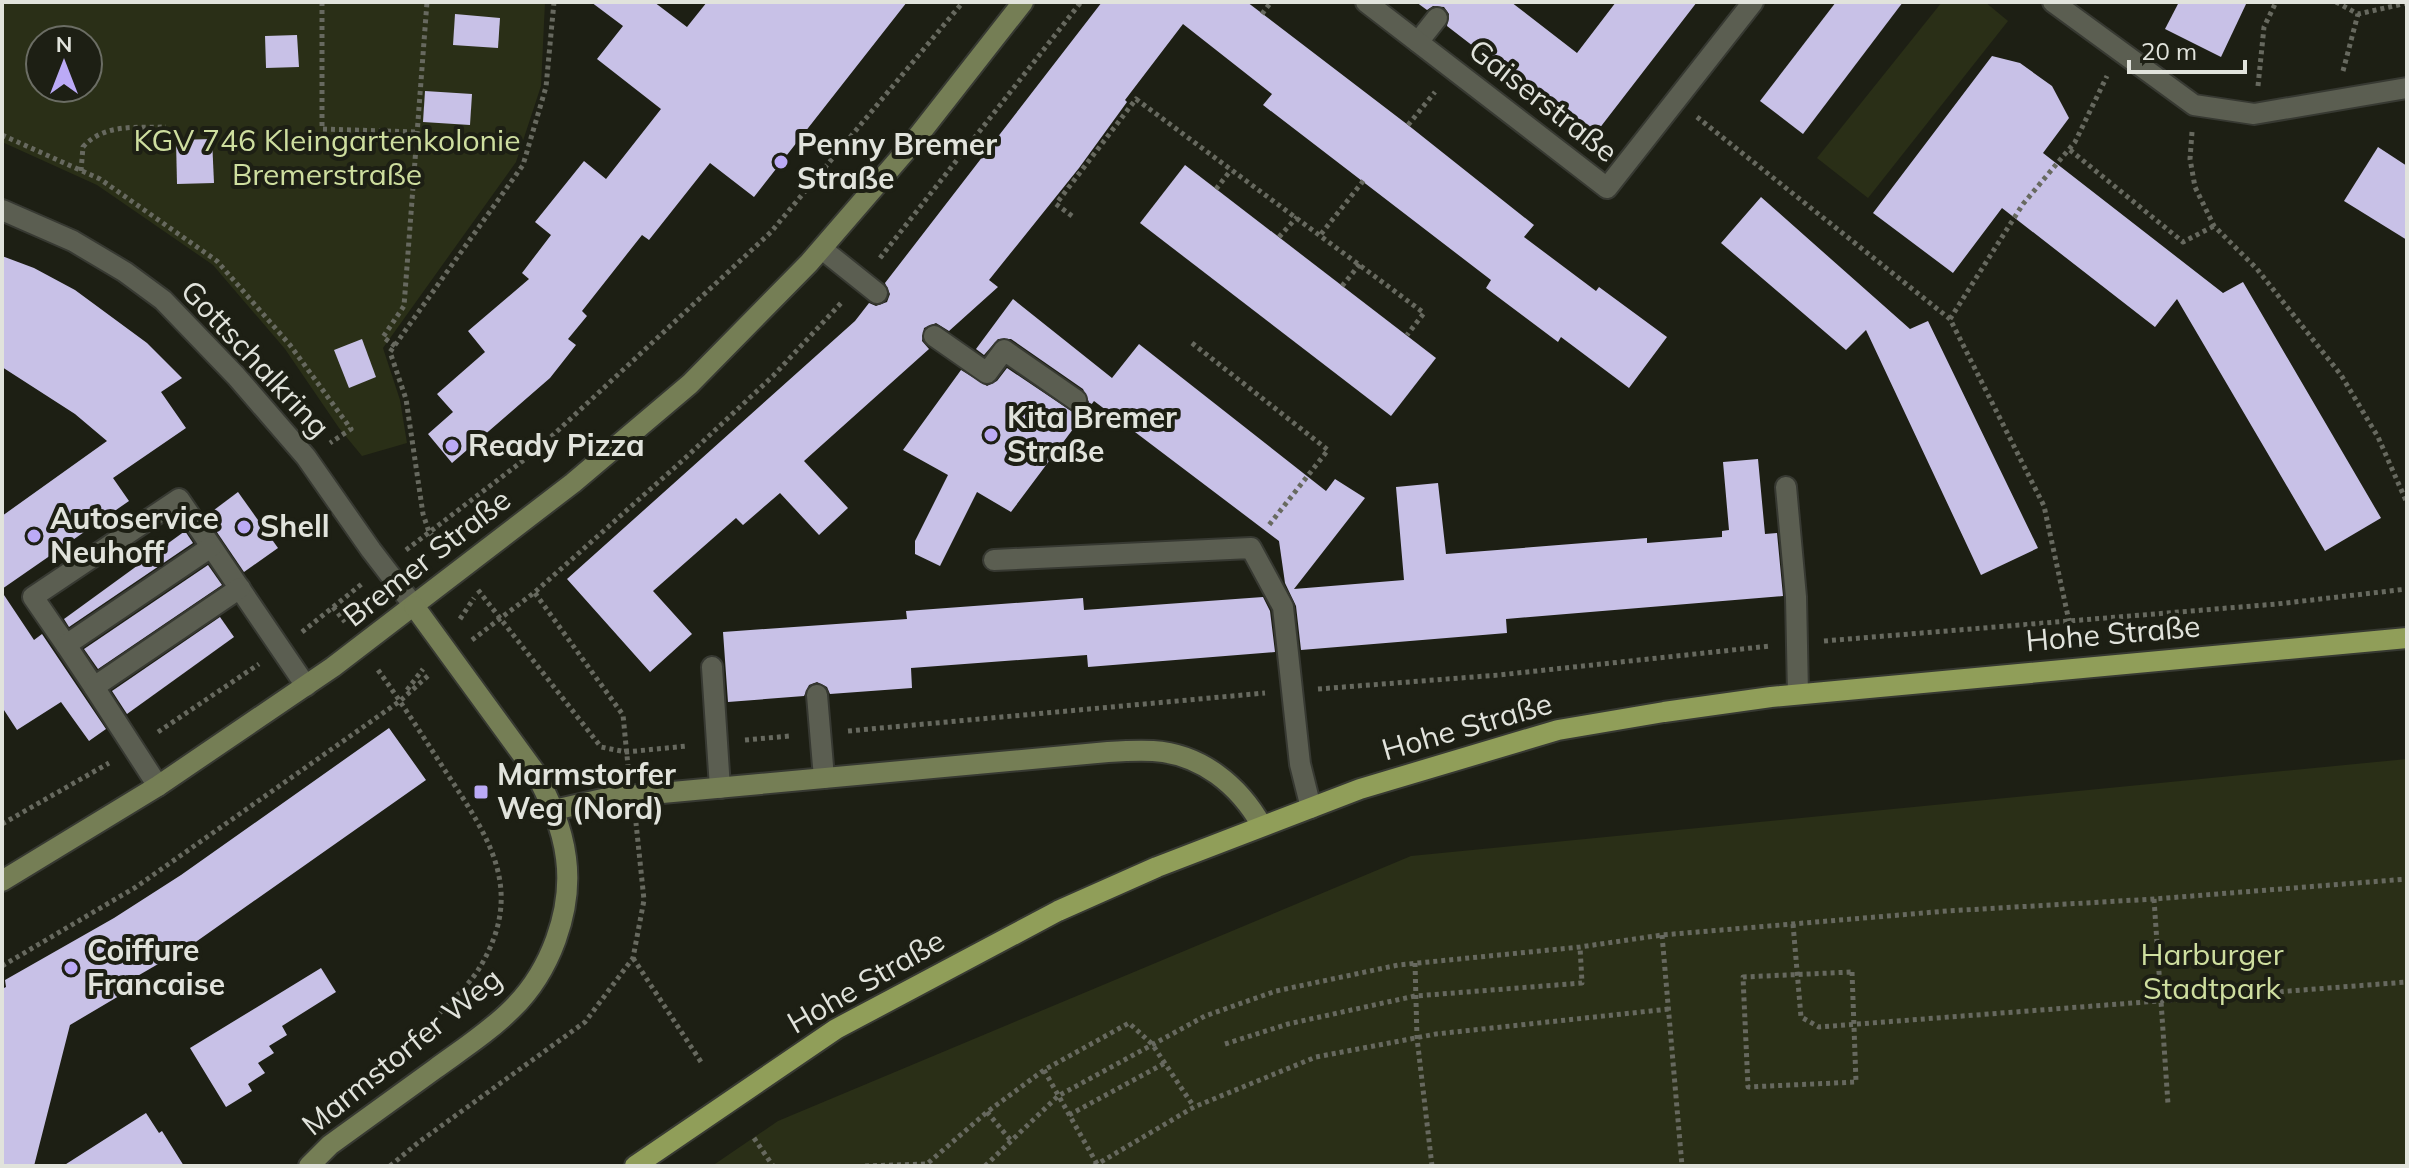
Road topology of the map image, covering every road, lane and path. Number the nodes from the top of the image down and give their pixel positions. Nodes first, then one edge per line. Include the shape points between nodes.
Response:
1 (322, 2) edge
2 (427, 2) edge
3 (554, 2) edge
4 (963, 2) edge
5 (1023, 2) edge
6 (1081, 2) edge
7 (1271, 2) edge
8 (1366, 2) edge
9 (1753, 2) edge
10 (2053, 2) edge
11 (2276, 2) edge
12 (2336, 2) edge
13 (2407, 3) edge
14 (1262, 14) dead end
15 (2358, 14) junction
16 (1437, 18) dead end
17 (1418, 42) junction
18 (2120, 50) junction
19 (2262, 53) dead end
20 (1453, 70) junction
21 (2407, 88) edge
22 (1676, 100) junction
23 (2335, 100) junction
24 (2194, 105) junction
25 (1408, 125) dead end
26 (166, 127) dead end
27 (418, 132) junction
28 (2, 135) edge
29 (2070, 150) junction
30 (1231, 170) junction
31 (81, 171) junction
32 (1364, 180) dead end
33 (1216, 189) dead end
34 (2, 210) edge
35 (1072, 216) dead end
36 (1297, 217) junction
37 (2214, 226) junction
38 (1321, 234) junction
39 (1279, 237) dead end
40 (822, 249) junction
41 (1360, 264) junction
42 (1342, 286) dead end
43 (869, 287) junction
44 (1950, 319) junction
45 (1407, 335) dead end
46 (934, 336) dead end
47 (1192, 343) dead end
48 (395, 346) junction
49 (1076, 400) dead end
50 (306, 457) junction
51 (1786, 487) dead end
52 (2407, 503) edge
53 (429, 532) junction
54 (211, 547) junction
55 (1251, 548) junction
56 (994, 560) dead end
57 (384, 567) junction
58 (240, 588) junction
59 (2407, 589) edge
60 (535, 592) junction
61 (414, 606) junction
62 (2069, 621) junction
63 (2407, 638) edge
64 (1796, 643) junction
65 (66, 645) junction
66 (281, 648) junction
67 (712, 667) dead end
68 (306, 686) junction
69 (94, 687) junction
70 (1292, 691) junction
71 (1798, 694) junction
72 (817, 695) dead end
73 (820, 733) junction
74 (717, 743) junction
75 (135, 748) junction
76 (626, 752) junction
77 (824, 778) junction
78 (158, 786) junction
79 (720, 788) junction
80 (1311, 808) junction
81 (554, 810) junction
82 (2, 824) edge
83 (1262, 826) junction
84 (2407, 879) edge
85 (2, 881) edge
86 (2154, 899) junction
87 (1793, 924) junction
88 (1662, 935) junction
89 (1580, 947) junction
90 (633, 958) dead end
91 (1415, 963) junction
92 (2, 966) edge
93 (1796, 974) junction
94 (2407, 982) edge
95 (1415, 996) junction
96 (2161, 1000) junction
97 (1669, 1009) junction
98 (1854, 1026) junction
99 (1417, 1038) junction
100 (1152, 1044) junction
101 (1225, 1044) dead end
102 (404, 1047) dead end
103 (1165, 1063) junction
104 (703, 1065) dead end
105 (1044, 1070) junction
106 (1058, 1096) junction
107 (2168, 1104) dead end
108 (1194, 1107) junction
109 (987, 1112) junction
110 (1069, 1115) junction
111 (754, 1138) dead end
112 (1012, 1142) junction
113 (1096, 1165) edge
114 (309, 1166) edge
115 (635, 1166) edge
116 (773, 1166) edge
117 (865, 1166) edge
118 (985, 1166) edge
119 (1432, 1166) edge
120 (1682, 1166) edge

1 - 27 path via 322,129
2 - 27 path
3 - 48 path via 546,87 523,165
4 - 53 path via 771,232 537,450
5 - 40 street, Bremer Straße
6 - 43 path
7 - 14 path
8 - 17 street, Gaiserstraße
9 - 22 street
10 - 18 street
11 - 19 path via 2264,27
12 - 15 path
13 - 15 path
15 - 23 path
16 - 17 street
17 - 20 street, Gaiserstraße
18 - 24 street
18 - 29 path
20 - 22 street, Gaiserstraße via 1607,188
20 - 25 path
21 - 23 street
22 - 44 path
23 - 24 street via 2254,114
24 - 37 path via 2190,159 2195,187
26 - 31 path via 100,132 83,147
27 - 48 path via 404,306 383,337
28 - 31 path
29 - 37 path via 2183,242
29 - 44 path via 2023,204
30 - 33 path
30 - 35 path via 1136,99 1056,204
30 - 36 path
31 - 50 path via 217,261 290,345 351,429
32 - 38 path
34 - 50 street, Gottschalkring via 73,241 163,300
36 - 38 path
36 - 39 path
37 - 52 path via 2257,269 2341,375 2378,437
38 - 41 path
40 - 43 street
40 - 61 street, Bremer Straße via 690,384
41 - 42 path
41 - 45 path via 1424,313
43 - 60 path
44 - 62 path via 2044,506
46 - 49 street via 987,373 1004,350
47 - 55 path via 1328,450
48 - 53 path via 390,352 406,399
50 - 57 street, Gottschalkring
51 - 64 street
53 - 57 path
54 - 58 street
54 - 65 street
54 - 65 street via 179,499 33,597
55 - 56 street
55 - 70 street via 1283,607
57 - 61 street, Gottschalkring
57 - 66 path
58 - 66 street
58 - 69 street
59 - 62 path
60 - 76 path via 623,715
60 - 76 path via 503,618 601,747
61 - 68 street, Bremer Straße
61 - 81 street, Marmstorfer Weg via 535,772
62 - 64 path
63 - 71 main road, Hohe Straße
64 - 70 path
64 - 71 street
65 - 69 street
66 - 68 street
66 - 75 path
67 - 74 street
68 - 78 street, Bremer Straße
69 - 75 street
70 - 73 path
70 - 80 street
71 - 80 main road, Hohe Straße via 1558,730
72 - 73 street
73 - 74 path
73 - 77 street
74 - 76 path
74 - 79 street
75 - 78 street
75 - 82 path
77 - 79 street
77 - 83 street via 1155,751 1215,772 1240,792
78 - 85 street, Bremer Straße
79 - 81 street via 607,798
80 - 83 main road, Hohe Straße
81 - 114 street, Marmstorfer Weg via 567,860 566,889 556,938 535,982 487,1031 330,1145
83 - 115 main road, Hohe Straße via 1058,911 836,1029
84 - 86 path
86 - 87 path
86 - 96 path
87 - 88 path
87 - 93 path
88 - 89 path
88 - 97 path
89 - 91 path
89 - 95 path via 1582,983
90 - 104 path
91 - 95 path
91 - 100 path via 1276,991 1205,1016
92 - 102 path via 136,887 400,701 484,831 500,880 501,909 497,933 479,970
93 - 98 path via 1801,1017 1819,1027
93 - 98 path via 1852,972
93 - 98 path via 1743,977 1748,1087 1856,1082
94 - 96 path
95 - 99 path
95 - 101 path
96 - 98 path
96 - 107 path
97 - 99 path
97 - 120 path
99 - 108 path via 1316,1057
99 - 119 path
100 - 103 path
100 - 105 path via 1129,1023
100 - 106 path
103 - 108 path
103 - 110 path
105 - 106 path
105 - 109 path
106 - 110 path
106 - 112 path
108 - 113 path
109 - 112 path
109 - 117 path via 927,1164
110 - 113 path
111 - 116 path
112 - 118 path

